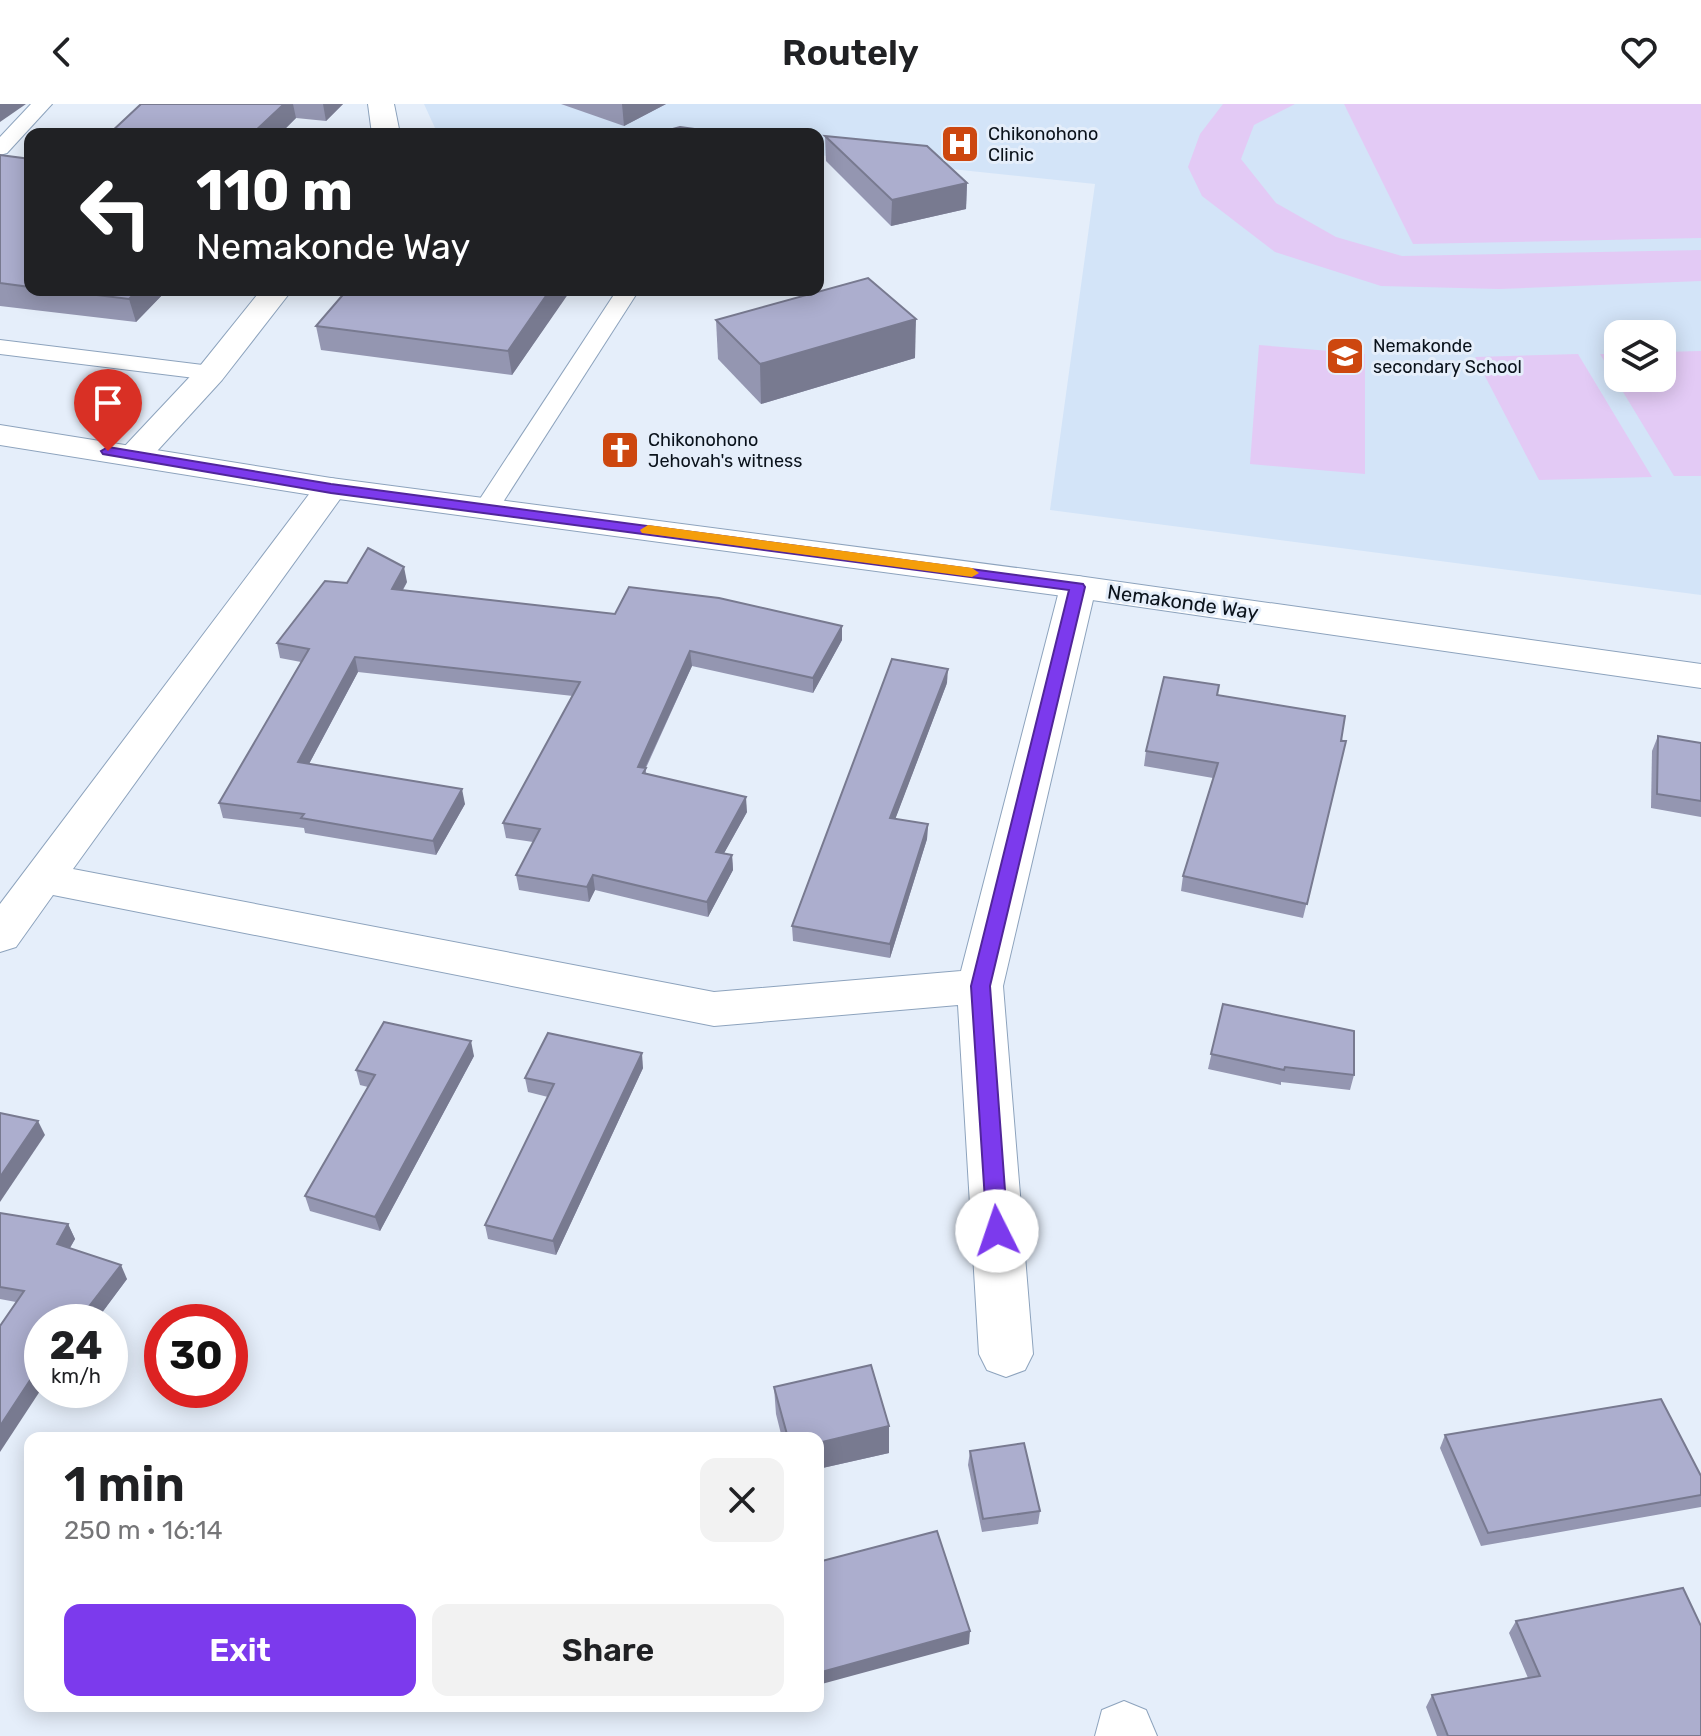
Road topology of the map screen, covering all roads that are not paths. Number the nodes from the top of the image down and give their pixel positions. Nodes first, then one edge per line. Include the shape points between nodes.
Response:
1 (42, 104) edge
2 (381, 104) edge
3 (385, 128) edge
4 (0, 149) edge
5 (0, 159) edge
6 (24, 161) edge
7 (272, 296) edge
8 (624, 296) edge
9 (0, 347) edge
10 (211, 373) junction
11 (0, 435) edge
12 (135, 455) junction
13 (331, 488) junction
14 (487, 508) junction
15 (1078, 587) junction
16 (1701, 676) edge
17 (43, 878) junction
18 (0, 936) edge
19 (980, 986) junction
20 (1006, 1354) dead end

1 - 4 lane
2 - 3 street
5 - 6 street
7 - 10 street
8 - 14 lane
9 - 10 lane
10 - 12 street
11 - 12 street, Nemakonde Way
12 - 13 street, Nemakonde Way
13 - 14 street, Nemakonde Way
13 - 17 street
14 - 15 street, Nemakonde Way
15 - 16 street, Nemakonde Way
15 - 19 street
17 - 18 street
17 - 19 street via 714,1009
19 - 20 street

